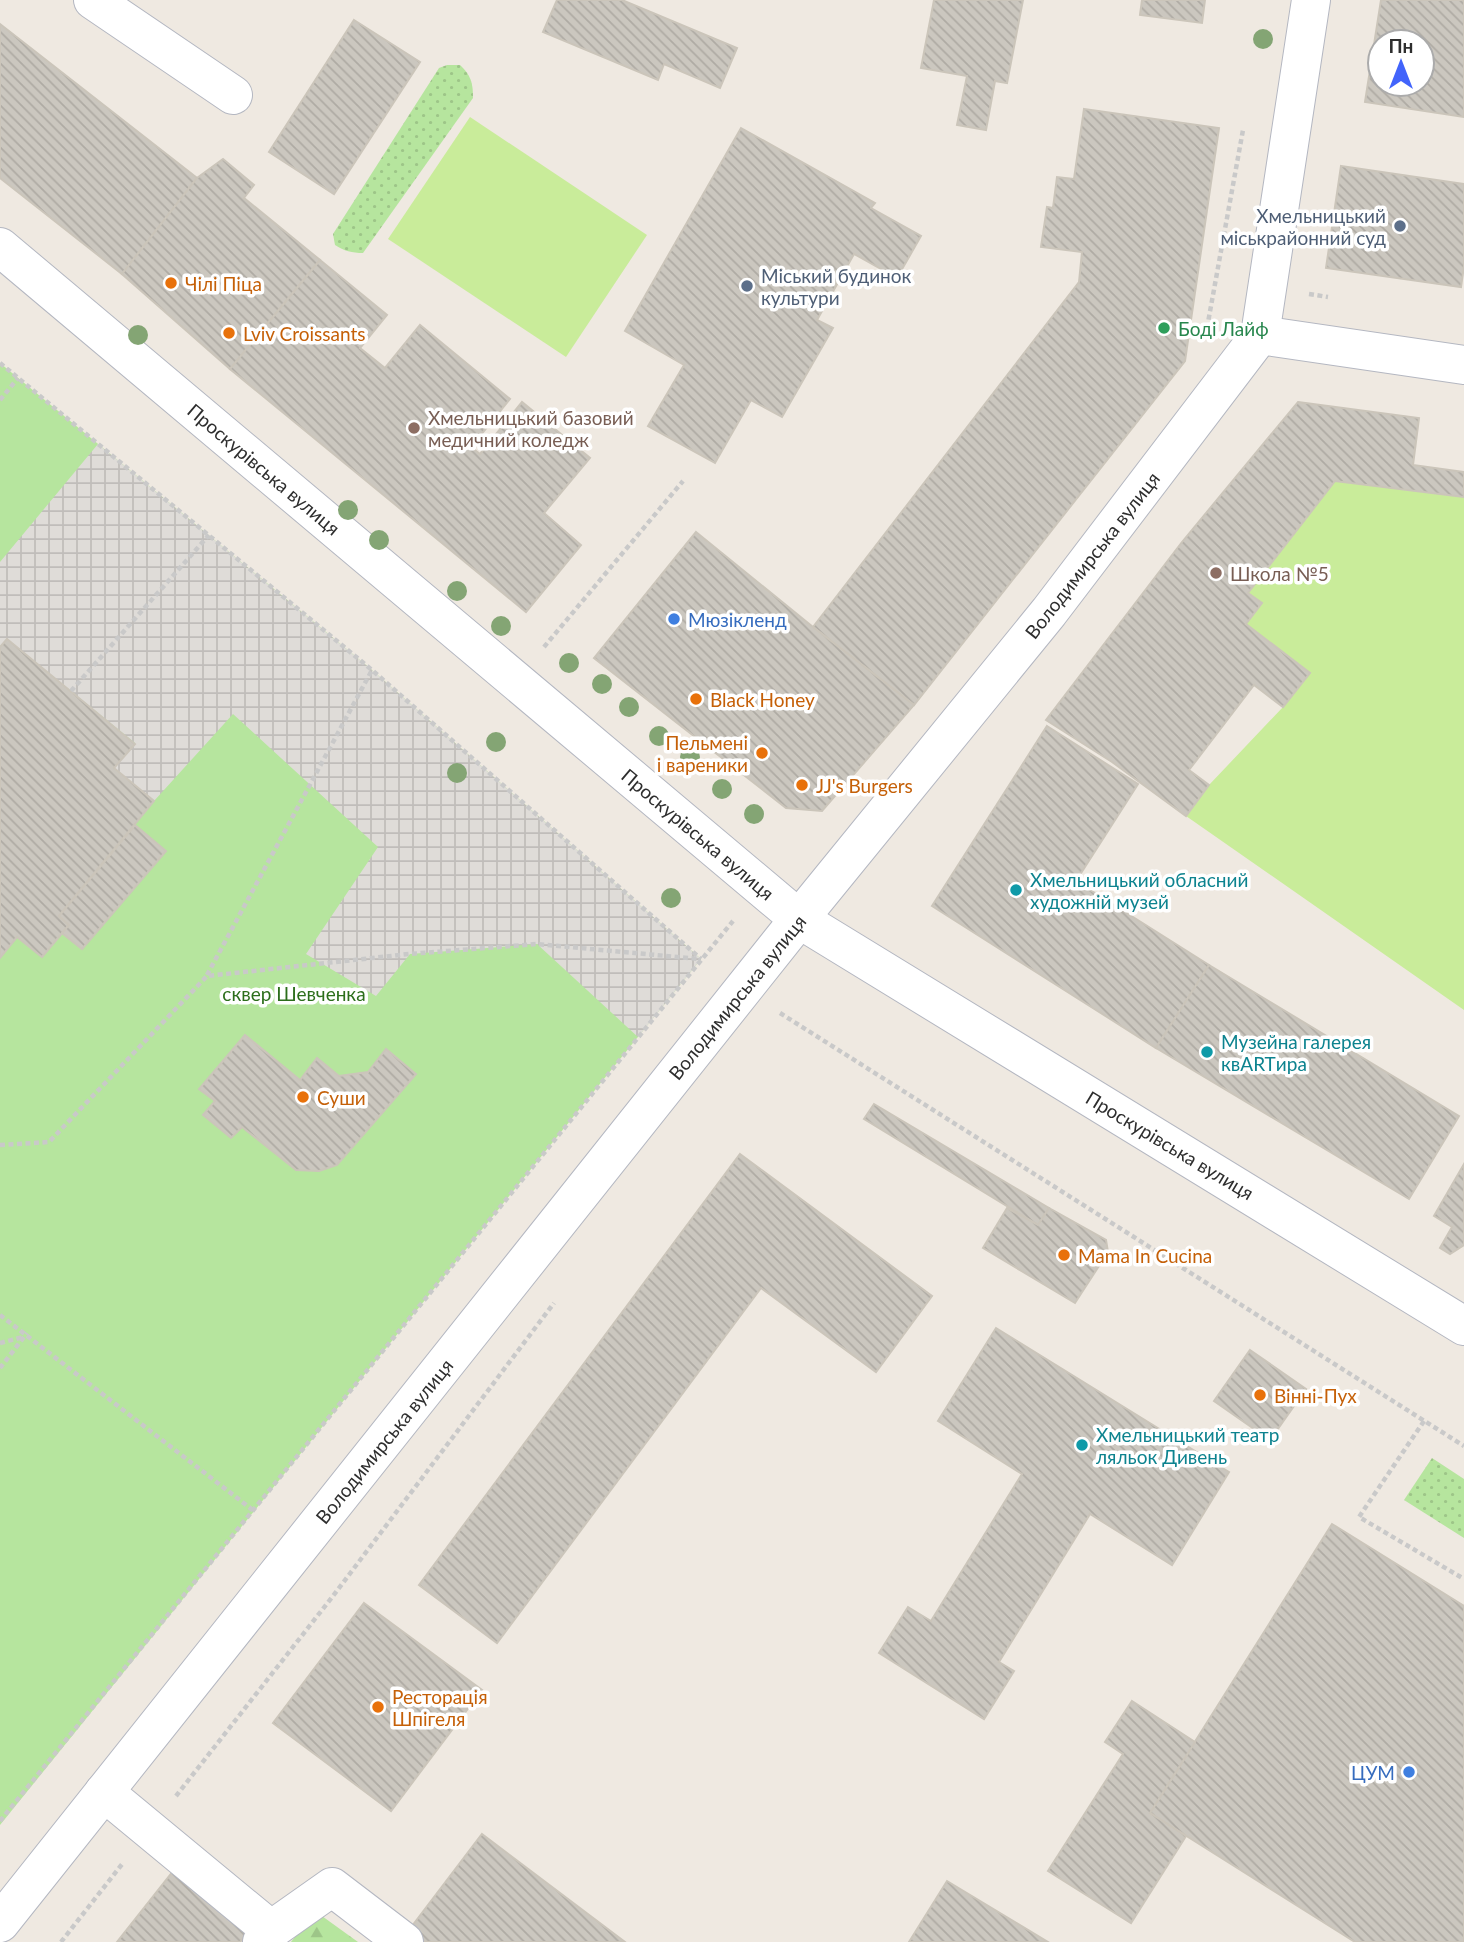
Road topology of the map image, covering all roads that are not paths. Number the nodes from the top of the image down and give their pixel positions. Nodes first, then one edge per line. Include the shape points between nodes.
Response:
1 (93, 0) edge
2 (1311, 0) edge
3 (233, 94) dead end
4 (0, 247) edge
5 (1260, 335) junction
6 (1464, 365) edge
7 (799, 919) junction
8 (1464, 1325) edge
9 (104, 1792) junction
10 (0, 1923) edge
11 (266, 1936) edge
12 (404, 1942) edge

1 - 3 street
2 - 5 street, Володимирська вулиця
4 - 7 street, Проскурівська вулиця
5 - 6 street
5 - 7 street, Володимирська вулиця via 1049,612
7 - 8 street, Проскурівська вулиця
7 - 9 street, Володимирська вулиця
9 - 10 street, Володимирська вулиця
9 - 11 street
11 - 12 street via 332,1887

